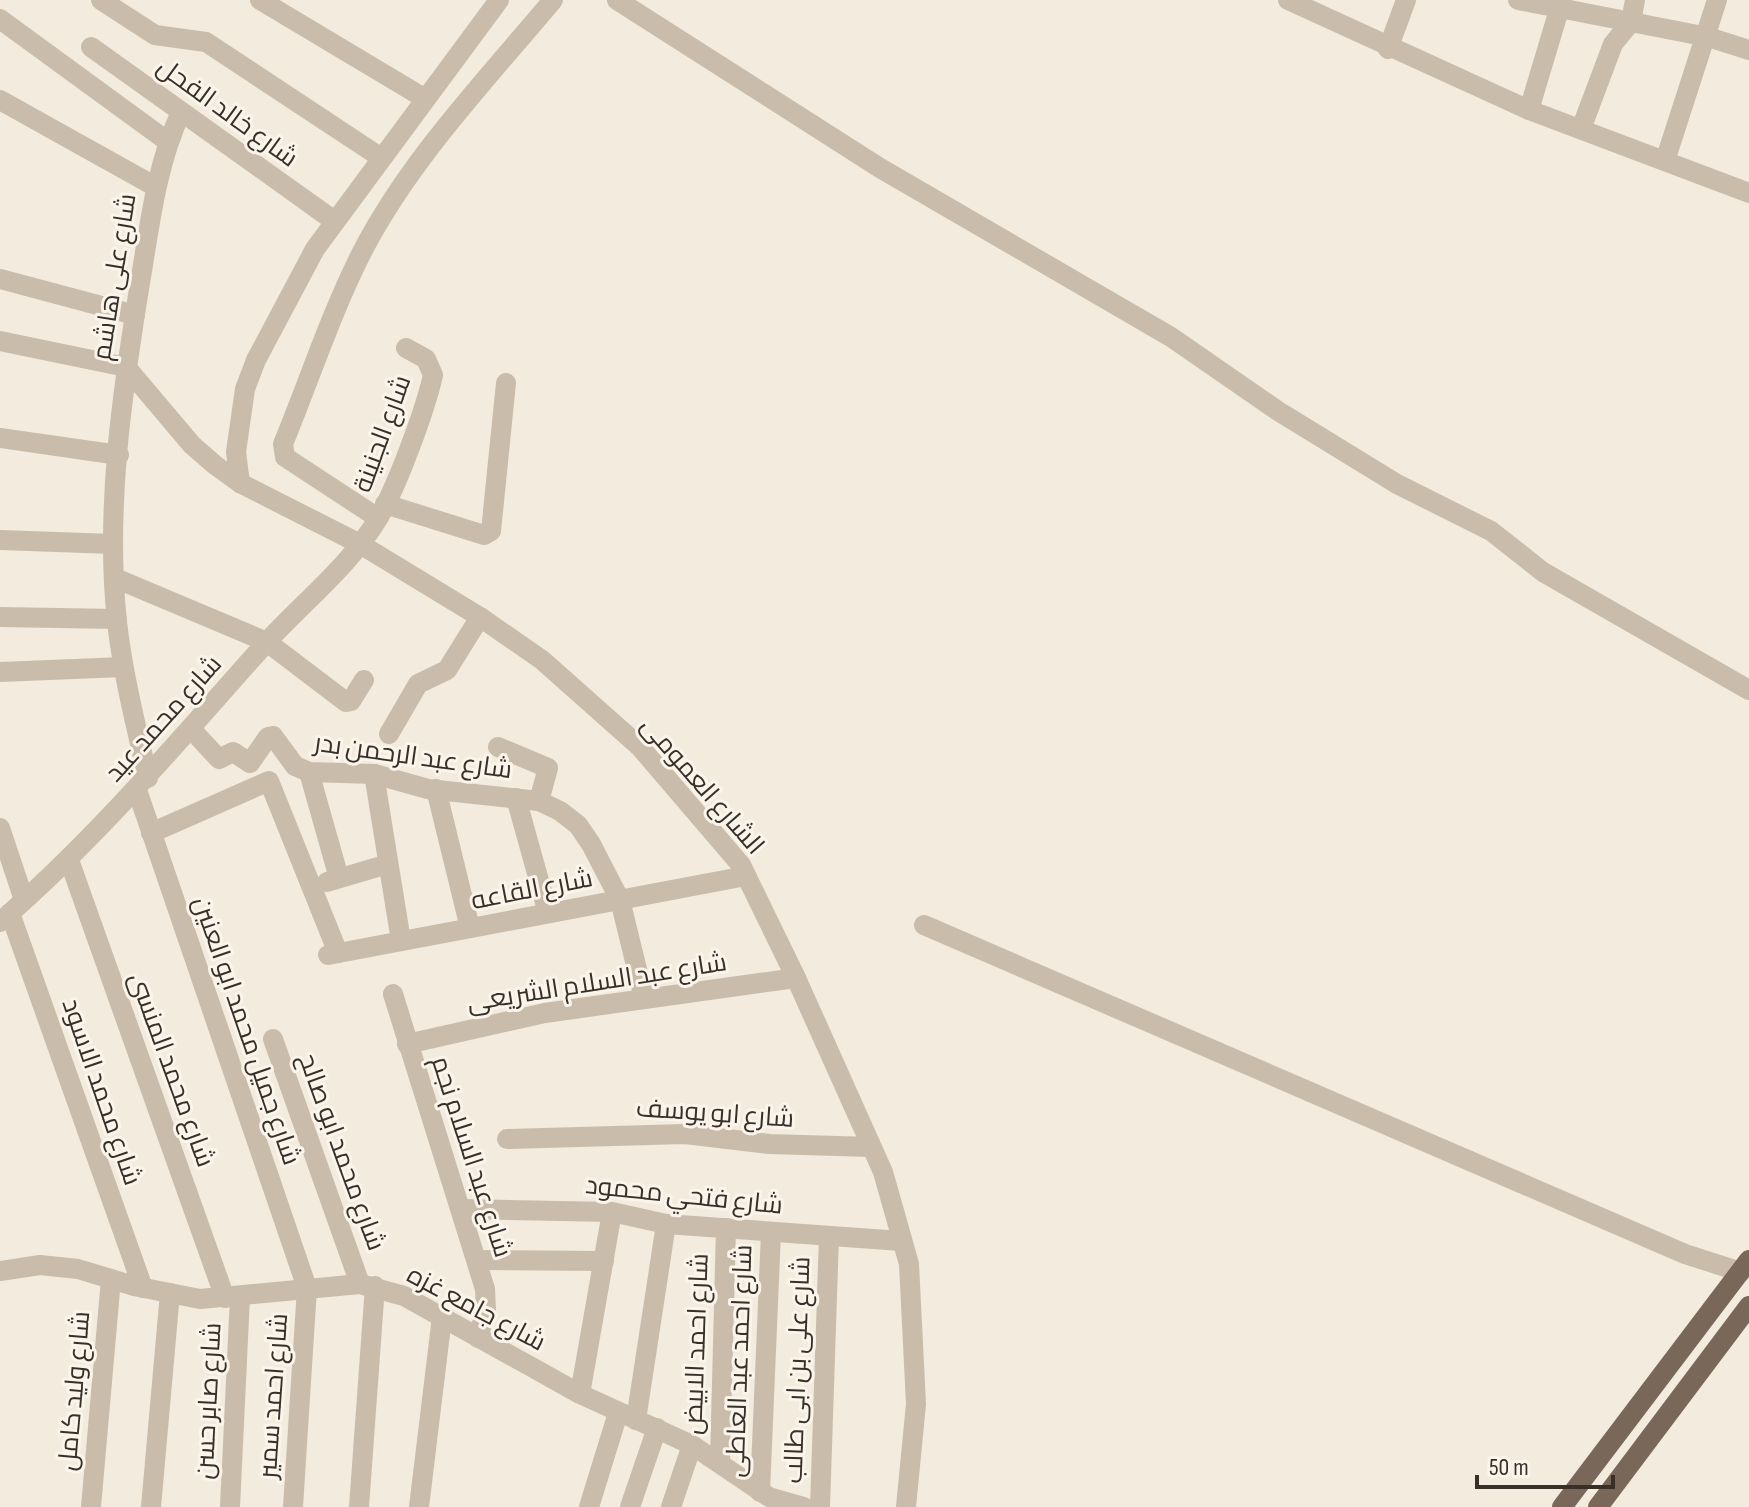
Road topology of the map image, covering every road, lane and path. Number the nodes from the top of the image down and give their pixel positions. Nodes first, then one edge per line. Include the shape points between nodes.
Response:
1 (101, 0) edge
2 (260, 0) edge
3 (499, 0) edge
4 (553, 0) edge
5 (617, 0) edge
6 (1288, 0) edge
7 (1406, 0) edge
8 (1518, 0) edge
9 (1635, 0) edge
10 (1717, 0) edge
11 (1562, 4) edge
12 (0, 19) edge
13 (1631, 22) junction
14 (1708, 37) junction
15 (91, 47) dead end
16 (1388, 49) junction
17 (1749, 50) edge
18 (424, 98) junction
19 (0, 100) edge
20 (1529, 110) junction
21 (181, 112) junction
22 (1581, 129) junction
23 (167, 141) junction
24 (380, 157) junction
25 (1665, 161) junction
26 (156, 187) junction
27 (1749, 193) edge
28 (333, 220) junction
29 (0, 279) edge
30 (135, 315) junction
31 (0, 341) edge
32 (406, 348) dead end
33 (126, 367) junction
34 (506, 383) dead end
35 (0, 438) edge
36 (119, 455) junction
37 (240, 483) junction
38 (382, 511) junction
39 (0, 540) edge
40 (113, 544) junction
41 (360, 544) junction
42 (115, 578) junction
43 (0, 617) edge
44 (480, 617) junction
45 (117, 619) junction
46 (267, 642) junction
47 (123, 667) junction
48 (0, 672) edge
49 (364, 680) dead end
50 (1749, 690) edge
51 (191, 729) junction
52 (389, 734) dead end
53 (498, 747) dead end
54 (309, 772) junction
55 (374, 774) junction
56 (142, 784) junction
57 (436, 789) junction
58 (516, 798) junction
59 (539, 801) junction
60 (0, 828) edge
61 (151, 833) junction
62 (69, 860) junction
63 (388, 864) junction
64 (746, 876) junction
65 (339, 878) junction
66 (312, 887) junction
67 (620, 900) junction
68 (11, 911) edge
69 (548, 913) junction
70 (924, 925) dead end
71 (470, 928) junction
72 (401, 941) junction
73 (796, 978) junction
74 (393, 994) dead end
75 (644, 998) junction
76 (273, 1039) dead end
77 (407, 1044) junction
78 (507, 1139) dead end
79 (871, 1147) junction
80 (462, 1209) junction
81 (612, 1212) junction
82 (666, 1224) junction
83 (726, 1228) junction
84 (771, 1232) junction
85 (829, 1236) junction
86 (901, 1241) junction
87 (478, 1260) junction
88 (604, 1261) junction
89 (1745, 1266) edge
90 (0, 1271) edge
91 (111, 1279) junction
92 (368, 1285) junction
93 (143, 1288) junction
94 (307, 1288) junction
95 (170, 1293) junction
96 (232, 1297) junction
97 (1749, 1306) edge
98 (442, 1317) junction
99 (478, 1338) junction
100 (580, 1394) junction
101 (627, 1416) junction
102 (657, 1428) junction
103 (692, 1445) junction
104 (720, 1461) junction
105 (760, 1492) junction
106 (91, 1507) edge
107 (151, 1507) edge
108 (230, 1507) edge
109 (293, 1507) edge
110 (359, 1507) edge
111 (419, 1507) edge
112 (589, 1507) edge
113 (630, 1507) edge
114 (671, 1507) edge
115 (804, 1507) edge
116 (820, 1507) edge
117 (906, 1507) edge
118 (1562, 1507) edge
119 (1598, 1507) edge

1 - 24 street via 155,35 206,42
2 - 18 street
3 - 18 street
4 - 38 street via 392,201 361,254 283,444 285,457
5 - 50 street via 880,168 1171,337 1331,444 1491,531 1543,572
6 - 16 street
7 - 16 street
8 - 11 street
9 - 13 street
10 - 14 street
11 - 13 street
11 - 20 street
12 - 23 street
13 - 14 street
13 - 22 street via 1613,44
14 - 17 street
14 - 25 street
15 - 21 street, شارع خالد الفحل
16 - 20 street
18 - 24 street
19 - 26 street
20 - 22 street
21 - 23 street, شارع على هاشم
21 - 28 street, شارع خالد الفحل
22 - 25 street
23 - 26 street, شارع على هاشم
24 - 28 street
25 - 27 street
26 - 30 street, شارع على هاشم
28 - 37 street via 245,389 236,452
29 - 30 street
30 - 33 street, شارع على هاشم
31 - 33 street
32 - 38 street, شارع الجنينة via 426,359 433,375
33 - 36 street, شارع على هاشم
33 - 37 street, الشارع العمومى via 192,445
34 - 38 street via 491,531 484,535
35 - 36 street
36 - 40 street, شارع على هاشم
37 - 41 street, الشارع العمومى
38 - 41 street, شارع الجنينة
39 - 40 street
40 - 42 street, شارع على هاشم
41 - 44 street, الشارع العمومى
41 - 46 street, شارع محمد عيد
42 - 45 street, شارع على هاشم
42 - 46 street
43 - 45 street
44 - 52 street via 447,670 418,684
44 - 64 street, الشارع العمومى via 542,660 640,747
45 - 47 street, شارع جميل محمد ابو العنين
46 - 49 street via 346,702
46 - 51 street, شارع محمد عيد
47 - 48 street
47 - 56 street, شارع جميل محمد ابو العنين
51 - 54 street, شارع عبد الرحمن بدر via 217,758 233,752 248,763 273,736 295,766
51 - 56 street, شارع محمد عيد
53 - 59 street via 548,768
54 - 55 street, شارع عبد الرحمن بدر
54 - 65 street
55 - 57 street, شارع عبد الرحمن بدر
55 - 63 street
56 - 61 street, شارع جميل محمد ابو العنين
56 - 62 street, شارع محمد عيد
57 - 58 street, شارع عبد الرحمن بدر
57 - 71 street
58 - 59 street, شارع عبد الرحمن بدر
58 - 69 street
59 - 67 street, شارع عبد الرحمن بدر via 578,825
60 - 68 street, شارع محمد الاسود
61 - 66 street via 269,781
61 - 94 street, شارع جميل محمد ابو العنين
62 - 68 street, شارع محمد عيد
62 - 96 street, شارع محمد المنسى
63 - 65 street
63 - 72 street
64 - 67 street, شارع القاعه
64 - 73 street, الشارع العمومى
65 - 66 street
66 - 72 street, شارع القاعه via 333,954
67 - 69 street, شارع القاعه
67 - 75 street, شارع عبد الرحمن بدر
68 - 93 street, شارع محمد الاسود
69 - 71 street, شارع القاعه
70 - 89 street via 1670,1248
71 - 72 street, شارع القاعه
73 - 75 street, شارع عبد السلام الشريعى
73 - 79 street, الشارع العمومى
74 - 77 street, شارع عبد السلام نجم
75 - 77 street, شارع عبد السلام الشريعى via 511,1019
76 - 92 street, شارع محمد ابو صالح
77 - 80 street, شارع عبد السلام نجم
78 - 79 street, شارع ابو يوسف via 685,1134 769,1144
79 - 86 street, الشارع العمومى
80 - 81 street, شارع فتحي محمود
80 - 87 street, شارع عبد السلام نجم
81 - 82 street, شارع فتحي محمود
81 - 88 street
82 - 83 street, شارع فتحي محمود
82 - 101 street
83 - 84 street, شارع فتحي محمود
83 - 104 street, شارع احمد الابيض
84 - 85 street, شارع فتحي محمود
84 - 105 street, شارع احمد عبد العاطى
85 - 86 street, شارع فتحي محمود
85 - 116 street, شارع على بن ابى طالب
86 - 117 street, الشارع العمومى via 909,1264 916,1404
87 - 88 street
87 - 99 street, شارع عبد السلام نجم via 486,1300
88 - 100 street
89 - 118 main road
90 - 91 street, شارع جامع غزه via 40,1265
91 - 93 street, شارع جامع غزه
91 - 106 street, شارع وليد كامل
92 - 94 street, شارع جامع غزه
92 - 98 street, شارع جامع غزه via 404,1296
92 - 110 street, شارع محمد ابو صالح
93 - 95 street, شارع جامع غزه
94 - 96 street, شارع جامع غزه
94 - 109 street, شارع احمد سمير
95 - 96 street, شارع جامع غزه via 200,1299
95 - 107 street
96 - 108 street, شارع صابر حسن
97 - 119 main road
98 - 99 street, شارع جامع غزه
98 - 111 street
99 - 100 street, شارع جامع غزه
100 - 101 street, شارع جامع غزه
101 - 102 street, شارع جامع غزه
101 - 112 street
102 - 103 street, شارع جامع غزه
102 - 113 street
103 - 104 street, شارع جامع غزه
103 - 114 street
104 - 105 street, شارع جامع غزه
105 - 115 street, شارع جامع غزه

